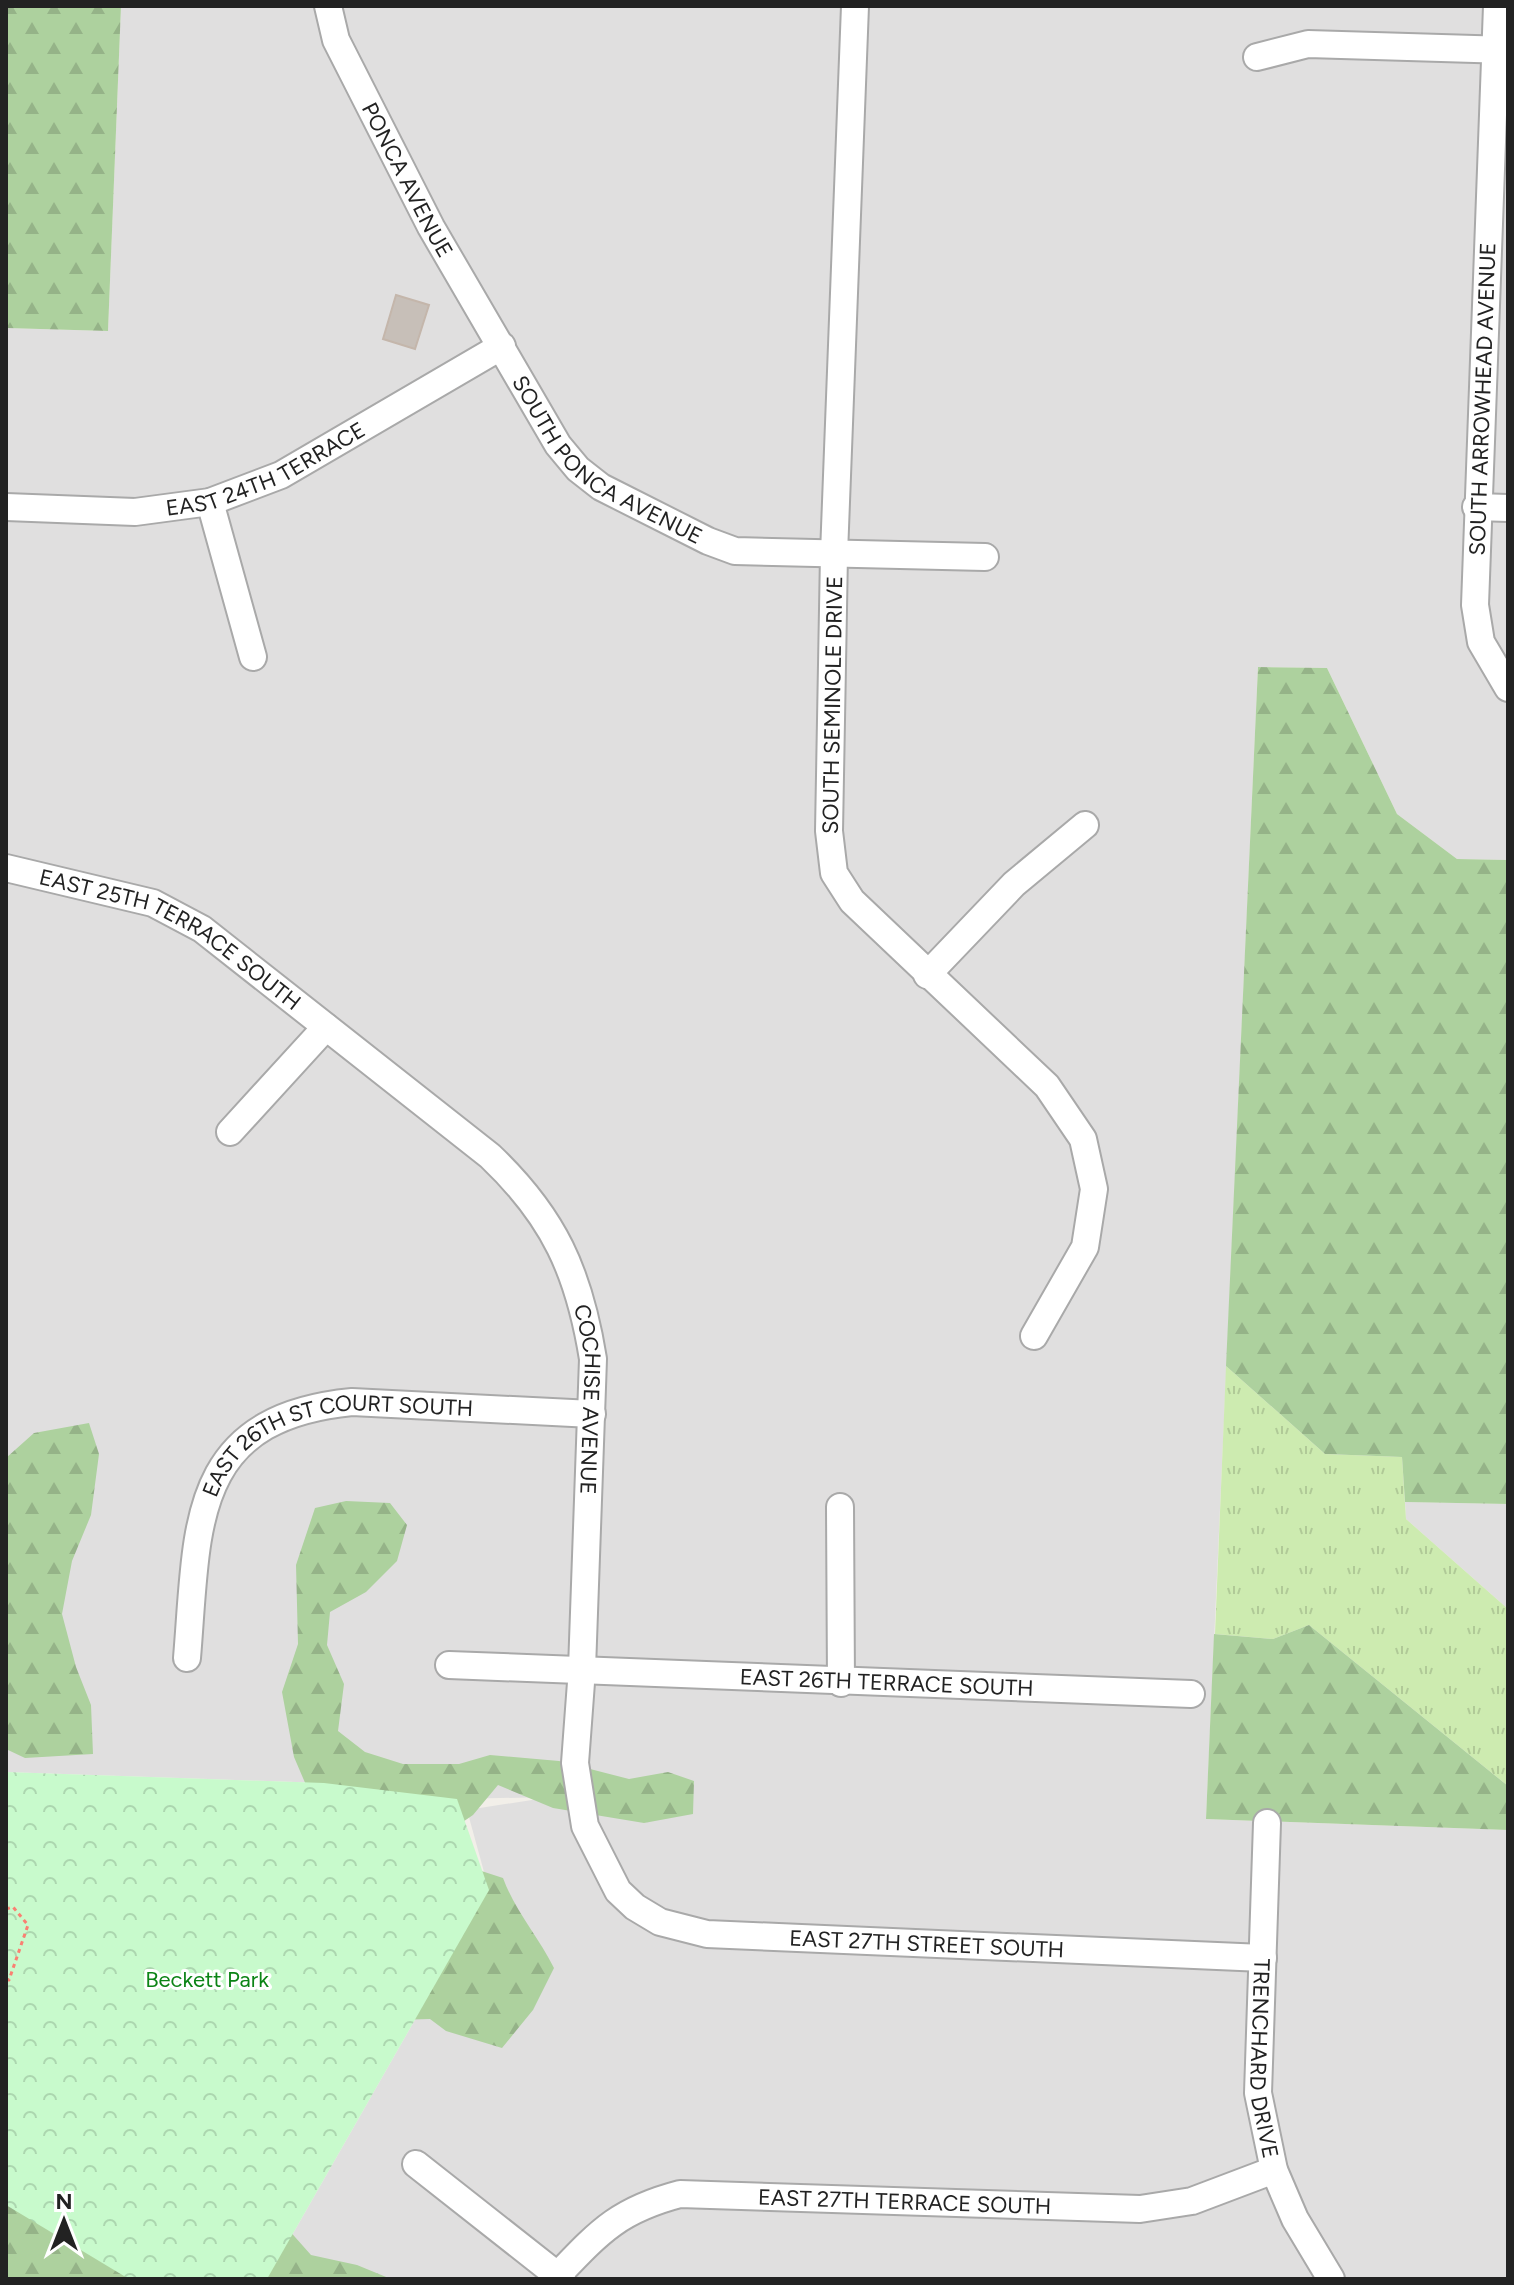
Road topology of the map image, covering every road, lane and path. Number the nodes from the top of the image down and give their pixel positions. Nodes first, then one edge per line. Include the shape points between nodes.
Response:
1 (328, 6) edge
2 (855, 6) edge
3 (1497, 6) edge
4 (1501, 49) edge
5 (1257, 57) dead end
6 (1497, 277) edge
7 (502, 346) junction
8 (210, 502) junction
9 (6, 507) edge
10 (1476, 507) junction
11 (1508, 508) edge
12 (834, 554) junction
13 (985, 557) dead end
14 (253, 657) dead end
15 (1508, 688) edge
16 (1085, 825) dead end
17 (6, 868) edge
18 (927, 975) junction
19 (326, 1027) junction
20 (230, 1132) dead end
21 (1034, 1336) dead end
22 (592, 1414) junction
23 (840, 1507) dead end
24 (187, 1658) dead end
25 (449, 1665) dead end
26 (582, 1669) junction
27 (841, 1683) junction
28 (1191, 1694) dead end
29 (1267, 1823) dead end
30 (609, 1877) joint
31 (6, 1909) edge
32 (1263, 1958) junction
33 (6, 1979) edge
34 (416, 2164) dead end
35 (1274, 2170) junction
36 (560, 2277) edge
37 (1331, 2279) edge

1 - 7 street, PONCA AVENUE via 336,40 411,187
2 - 12 street, SOUTH SEMINOLE DRIVE
3 - 4 street, SOUTH ARROWHEAD AVENUE
4 - 5 street via 1308,44
4 - 6 street, SOUTH ARROWHEAD AVENUE
6 - 10 street, SOUTH ARROWHEAD AVENUE
7 - 8 street, EAST 24TH TERRACE via 281,475
7 - 12 street, SOUTH PONCA AVENUE via 558,445 601,487 735,551
8 - 9 street, EAST 24TH TERRACE via 135,512
8 - 14 street
10 - 11 street
10 - 15 street, SOUTH ARROWHEAD AVENUE via 1478,627
12 - 13 street
12 - 18 street, SOUTH SEMINOLE DRIVE via 829,831 834,873 852,901
16 - 18 street via 1014,884
17 - 19 street, EAST 25TH TERRACE SOUTH via 153,903 202,929
18 - 21 street, SOUTH SEMINOLE DRIVE via 1047,1086 1083,1139 1090,1161 1094,1189 1085,1247
19 - 20 street
19 - 22 street, COCHISE AVENUE via 490,1156 544,1216 569,1261 585,1309 593,1359
22 - 24 street, EAST 26TH ST COURT SOUTH via 352,1402 315,1405 274,1421 236,1449 205,1500
22 - 26 street, COCHISE AVENUE
23 - 27 street
25 - 26 street, EAST 26TH TERRACE SOUTH
26 - 27 street, EAST 26TH TERRACE SOUTH
26 - 30 street, COCHISE AVENUE via 575,1763 585,1826
27 - 28 street, EAST 26TH TERRACE SOUTH
29 - 32 street, TRENCHARD DRIVE
30 - 32 street, EAST 27TH STREET SOUTH via 618,1891 660,1922 707,1934
31 - 33 path via 13,1907 28,1925
32 - 35 street, TRENCHARD DRIVE via 1258,2093
34 - 36 street
35 - 36 street, EAST 27TH TERRACE SOUTH via 1192,2201 1140,2209 680,2194 623,2214
35 - 37 street, TRENCHARD DRIVE via 1295,2219

